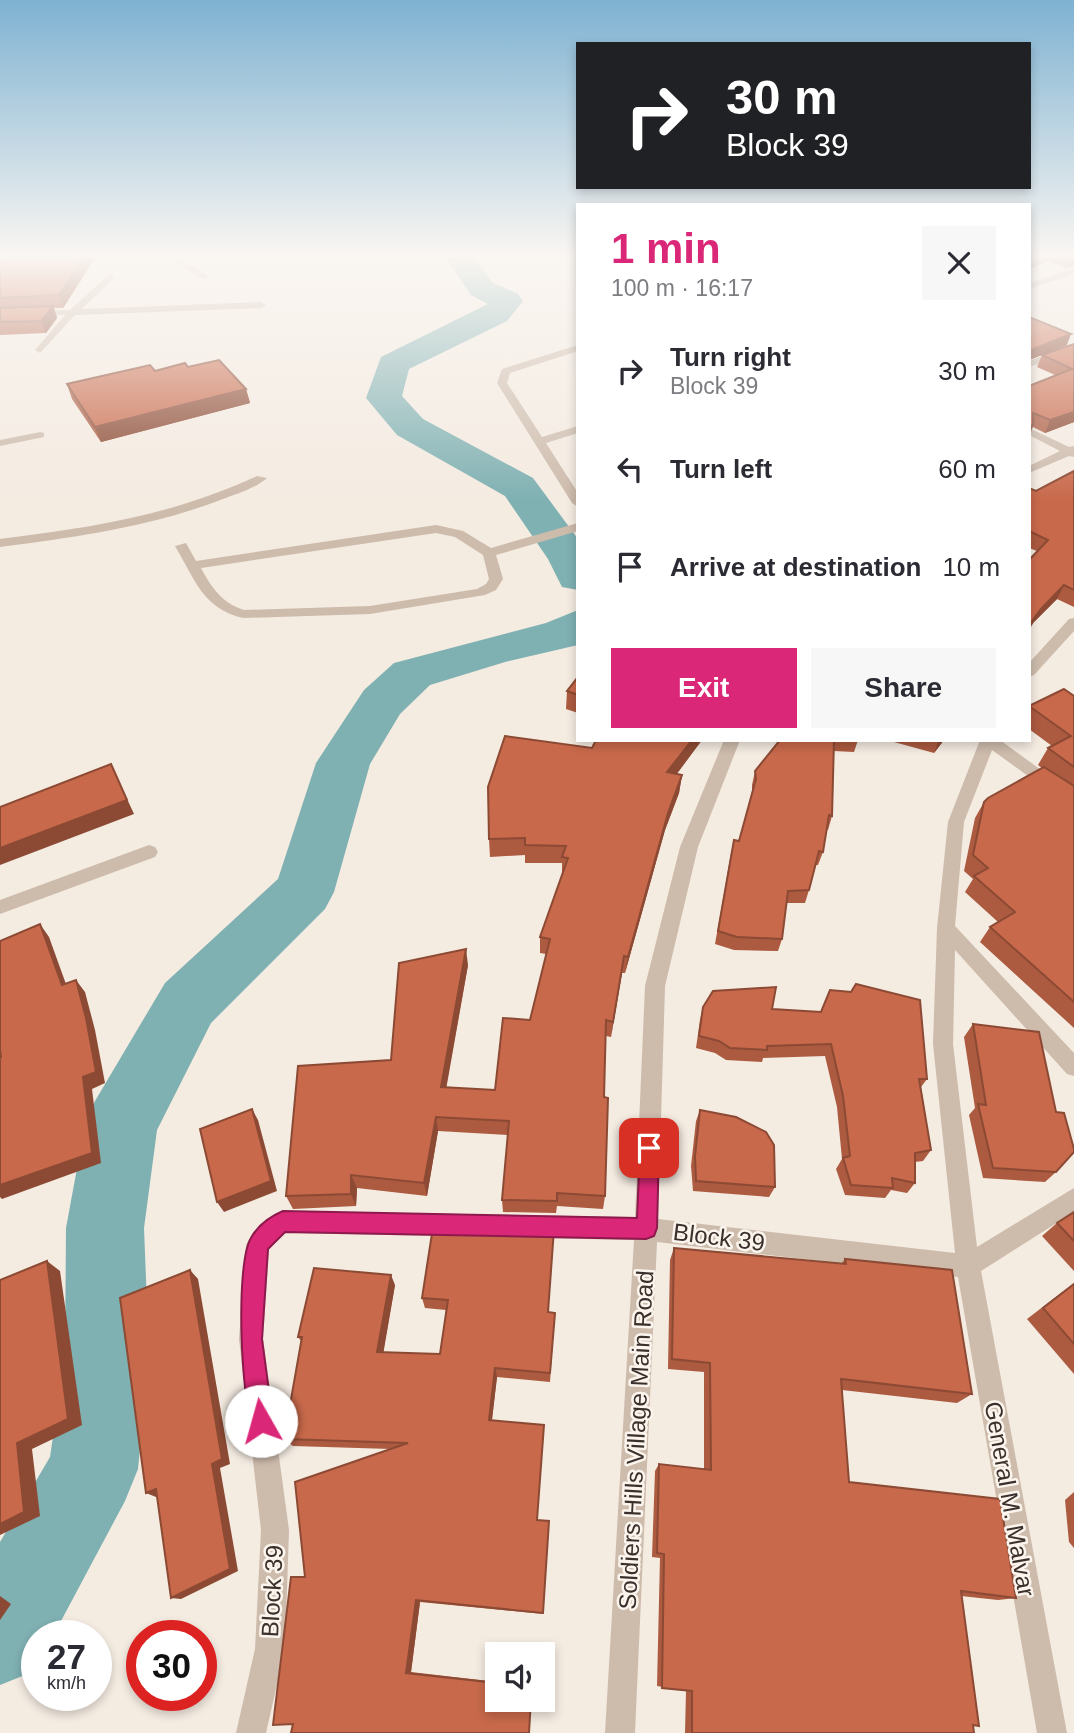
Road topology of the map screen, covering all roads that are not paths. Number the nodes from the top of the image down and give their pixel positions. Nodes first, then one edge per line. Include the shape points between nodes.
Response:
1 (50, 339) edge
2 (1074, 348) edge
3 (576, 349) edge
4 (40, 350) dead end
5 (1031, 363) edge
6 (576, 430) edge
7 (1031, 432) edge
8 (40, 435) dead end
9 (538, 442) junction
10 (0, 443) edge
11 (1072, 451) edge
12 (1031, 469) edge
13 (261, 478) dead end
14 (576, 500) edge
15 (576, 528) edge
16 (0, 543) edge
17 (181, 546) dead end
18 (489, 553) junction
19 (194, 565) junction
20 (1074, 622) edge
21 (1031, 670) edge
22 (731, 742) edge
23 (987, 742) edge
24 (991, 742) edge
25 (1074, 803) edge
26 (149, 852) dead end
27 (0, 907) edge
28 (946, 928) junction
29 (1074, 1067) edge
30 (1074, 1199) edge
31 (646, 1228) junction
32 (968, 1266) junction
33 (251, 1733) edge
34 (620, 1733) edge
35 (1052, 1733) edge

1 - 4 street
2 - 5 street
3 - 9 street via 516,366 502,376
6 - 9 street
7 - 11 street
8 - 10 street
9 - 14 street
11 - 12 street
13 - 16 street via 222,498 165,517 62,537
15 - 18 street
17 - 19 street
18 - 19 street via 459,534 436,529
18 - 19 street via 496,579 491,587 370,610 225,611 215,604
20 - 21 street
22 - 31 street, Soldiers Hills Village Main Road via 689,847 655,986
23 - 28 street, General M. Malvar via 956,822
24 - 25 street
26 - 27 street
28 - 29 street
28 - 32 street, General M. Malvar via 943,1044
30 - 32 street
31 - 32 street, Block 39
31 - 33 street, Block 39 via 283,1222 258,1245 251,1339 275,1530 270,1649
31 - 34 street, Soldiers Hills Village Main Road
32 - 35 street, General M. Malvar

